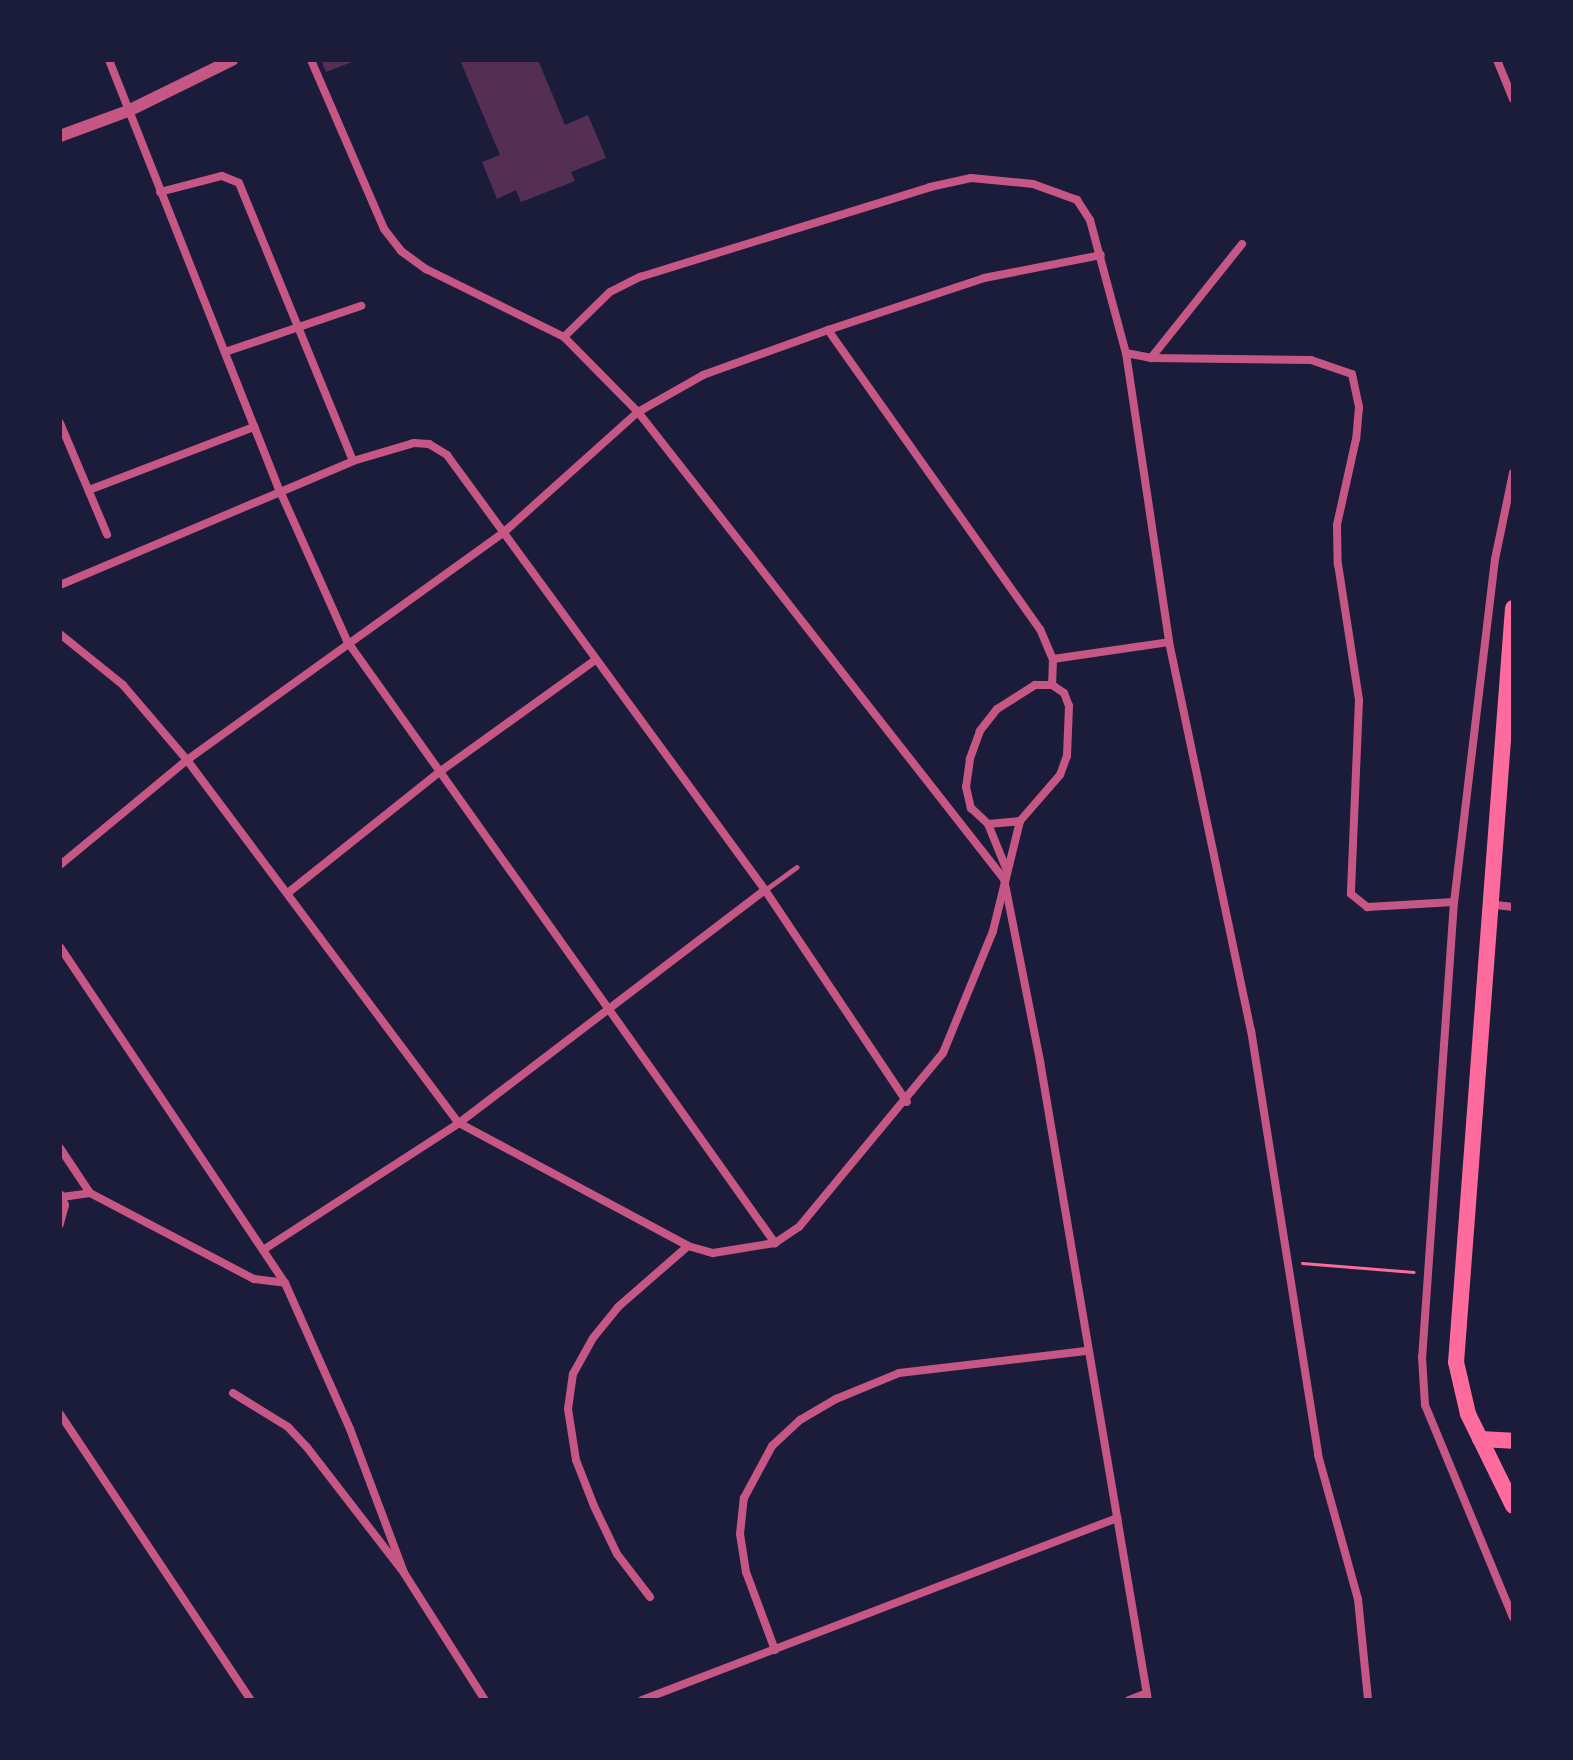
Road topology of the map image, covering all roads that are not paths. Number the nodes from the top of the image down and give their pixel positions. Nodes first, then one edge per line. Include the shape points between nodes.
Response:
1 (109, 60) edge
2 (232, 60) edge
3 (311, 60) edge
4 (1497, 60) edge
5 (1513, 99) edge
6 (128, 111) junction
7 (60, 136) edge
8 (160, 192) junction
9 (1242, 244) dead end
10 (1101, 255) junction
11 (361, 306) dead end
12 (299, 325) junction
13 (828, 330) junction
14 (564, 337) junction
15 (225, 352) junction
16 (1126, 353) junction
17 (1151, 358) junction
18 (638, 412) junction
19 (60, 423) edge
20 (254, 427) junction
21 (64, 447) edge
22 (353, 461) junction
23 (1513, 473) edge
24 (89, 490) junction
25 (280, 491) junction
26 (503, 533) junction
27 (107, 534) dead end
28 (60, 585) edge
29 (1513, 608) edge
30 (60, 634) edge
31 (347, 641) junction
32 (1169, 642) junction
33 (1053, 659) junction
34 (594, 661) junction
35 (1052, 685) junction
36 (187, 760) junction
37 (438, 773) junction
38 (1020, 821) junction
39 (988, 824) junction
40 (60, 865) edge
41 (797, 867) dead end
42 (1006, 868) junction
43 (1004, 879) junction
44 (765, 890) junction
45 (289, 892) junction
46 (1454, 902) junction
47 (1487, 904) junction
48 (1513, 907) edge
49 (60, 947) edge
50 (610, 1011) junction
51 (907, 1102) junction
52 (459, 1123) junction
53 (60, 1148) edge
54 (90, 1193) junction
55 (61, 1195) edge
56 (60, 1224) edge
57 (775, 1243) junction
58 (688, 1246) junction
59 (263, 1250) junction
60 (285, 1283) junction
61 (1086, 1351) junction
62 (233, 1393) dead end
63 (60, 1414) edge
64 (1480, 1439) junction
65 (1513, 1441) edge
66 (1513, 1506) edge
67 (1117, 1518) junction
68 (404, 1573) junction
69 (650, 1597) dead end
70 (1513, 1617) edge
71 (775, 1650) junction
72 (1148, 1696) edge
73 (251, 1700) edge
74 (485, 1700) edge
75 (642, 1700) edge
76 (1129, 1700) edge
77 (1368, 1700) edge

1 - 6 street
2 - 6 street
3 - 14 street via 384,229 401,251 426,269
4 - 5 street
6 - 7 street
6 - 8 street
8 - 12 street via 222,176 235,179
8 - 15 street
9 - 17 street
10 - 13 street via 984,278
10 - 14 street via 1090,220 1077,200 1061,190 971,178 640,277 610,292
10 - 16 street
11 - 12 street
12 - 15 street
12 - 22 street
13 - 18 street via 703,375
13 - 33 street via 1040,629
14 - 18 street
15 - 20 street
16 - 17 street
16 - 32 street
17 - 46 street via 1311,360 1352,374 1357,386 1356,439 1337,525 1359,700 1351,894 1367,907
18 - 26 street
18 - 43 street
19 - 21 street
20 - 24 street
20 - 25 street
21 - 24 street
22 - 25 street
22 - 26 street via 414,443 429,444 447,455
23 - 46 street via 1495,559
24 - 27 street
25 - 28 street
25 - 31 street
26 - 31 street
26 - 34 street
29 - 47 main road
30 - 36 street via 123,685
31 - 36 street
31 - 37 street
32 - 33 street
32 - 77 street via 1251,1030 1318,1455 1358,1599
33 - 35 street
34 - 37 street
34 - 44 street
35 - 38 street via 1064,693 1069,706 1067,756 1046,795
35 - 39 street via 1035,685 997,709 980,731 966,787 971,808
36 - 40 street
36 - 45 street
37 - 45 street
37 - 50 street
38 - 39 street
38 - 42 street
39 - 42 street
41 - 44 lane
42 - 43 street
43 - 51 street via 993,931 961,1015 943,1053
43 - 61 street via 1040,1061
44 - 50 street
44 - 51 street
45 - 52 street
46 - 70 street via 1427,1273 1425,1405
47 - 48 street
47 - 64 main road via 1456,1362 1468,1414
49 - 59 street
50 - 52 street
50 - 57 street
51 - 57 street via 818,1208
52 - 58 street
52 - 59 street
53 - 54 street
54 - 55 street
54 - 60 street via 254,1279
55 - 56 street
57 - 58 street via 713,1253
58 - 69 street via 618,1307 593,1338 573,1374 568,1409 576,1460 594,1506 617,1554
59 - 60 street
60 - 68 street via 350,1429
61 - 67 street
61 - 71 street via 899,1373 824,1406 772,1446 744,1498 740,1534 746,1572
62 - 68 street via 288,1427
63 - 73 street
64 - 65 main road
64 - 66 main road
67 - 71 street
67 - 72 street
68 - 74 street
71 - 75 street
72 - 76 street

